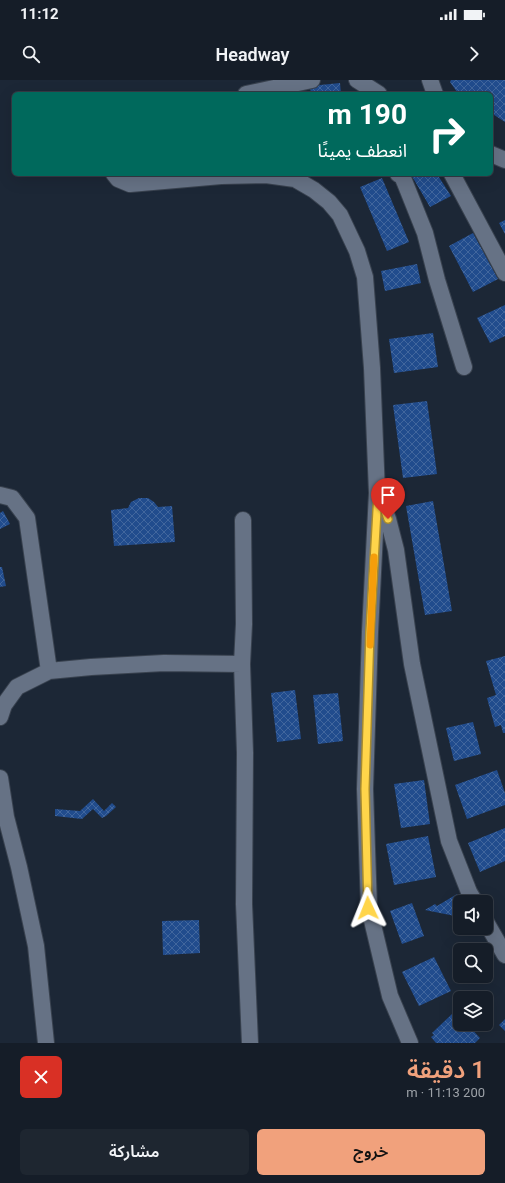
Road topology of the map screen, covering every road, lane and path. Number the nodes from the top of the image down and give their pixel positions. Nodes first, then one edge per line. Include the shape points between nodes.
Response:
1 (312, 80) edge
2 (357, 80) edge
3 (430, 80) edge
4 (255, 92) edge
5 (376, 92) edge
6 (434, 92) edge
7 (493, 155) edge
8 (505, 160) edge
9 (116, 176) edge
10 (222, 176) edge
11 (286, 176) edge
12 (402, 176) edge
13 (453, 176) edge
14 (505, 273) edge
15 (464, 368) dead end
16 (378, 493) junction
17 (0, 495) edge
18 (243, 520) dead end
19 (242, 664) junction
20 (49, 672) junction
21 (0, 717) edge
22 (0, 778) edge
23 (470, 895) edge
24 (493, 934) edge
25 (505, 955) edge
26 (46, 1043) edge
27 (250, 1043) edge
28 (410, 1043) edge

1 - 4 street
2 - 5 street
3 - 6 street
7 - 8 street
9 - 10 street via 130,184
11 - 16 street via 314,190 340,215 357,251 365,277
12 - 15 street via 425,233
13 - 14 street
16 - 23 street via 396,550 412,664 449,841
16 - 28 street via 365,789 368,908 390,996
17 - 20 street via 12,498 27,518
18 - 19 street
19 - 20 street via 164,663
19 - 27 street via 245,753 244,904
20 - 21 street via 17,687 4,705
22 - 26 street via 6,816 36,946
24 - 25 street

